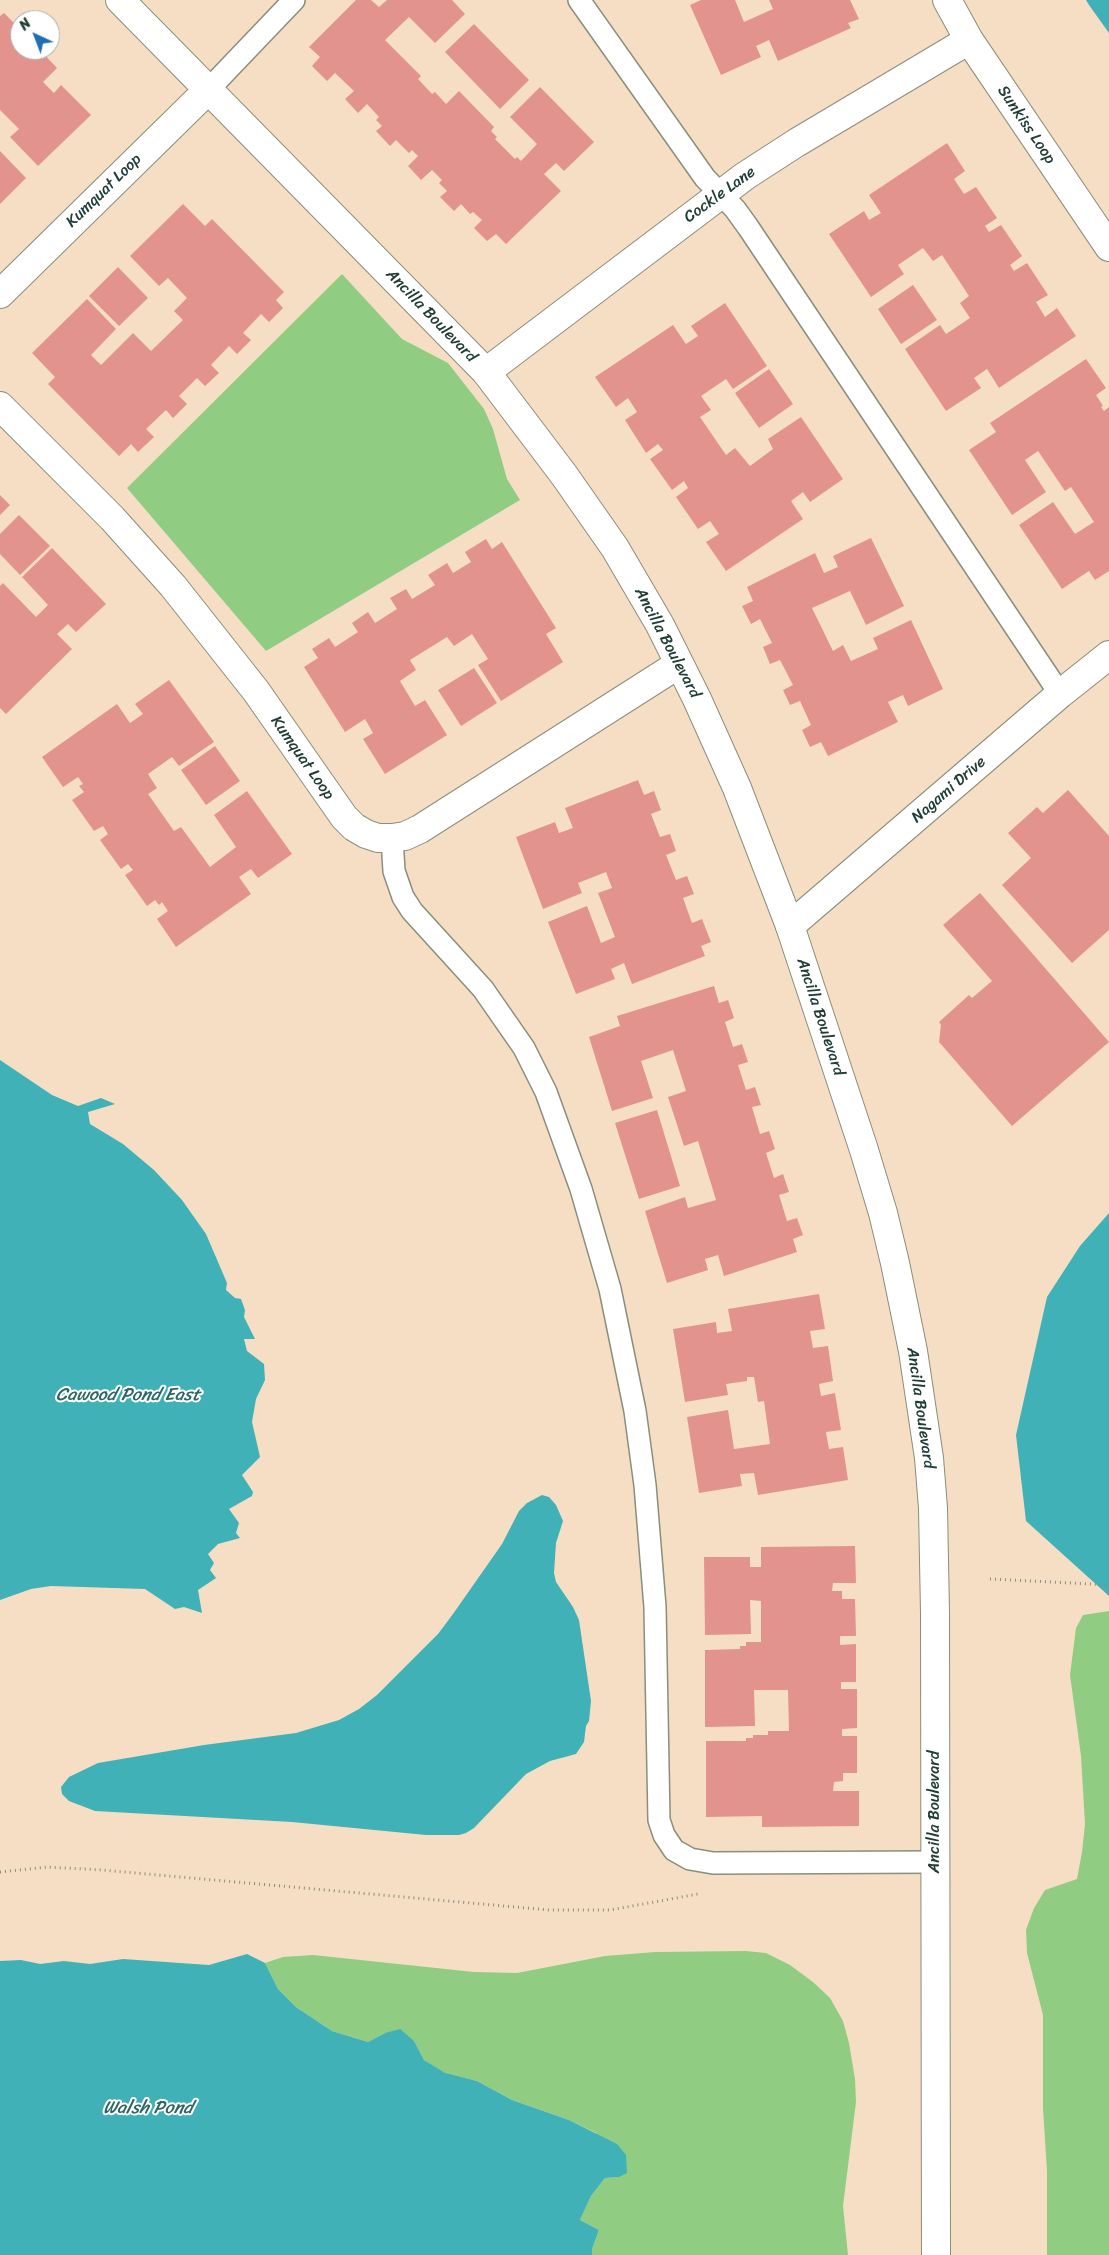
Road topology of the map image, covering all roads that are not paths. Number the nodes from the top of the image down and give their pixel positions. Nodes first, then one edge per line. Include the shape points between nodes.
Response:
1 (120, 0) edge
2 (294, 0) edge
3 (579, 0) edge
4 (946, 0) edge
5 (969, 40) junction
6 (209, 89) junction
7 (720, 193) junction
8 (1109, 247) edge
9 (0, 294) edge
10 (486, 372) junction
11 (0, 406) edge
12 (1109, 655) edge
13 (679, 664) junction
14 (1060, 694) junction
15 (392, 838) junction
16 (790, 926) junction
17 (935, 1862) junction
18 (936, 2255) edge

1 - 6 street, Ancilla Boulevard
2 - 6 lane
3 - 7 lane via 691,158
4 - 5 street, Sunkiss Loop
5 - 7 street, Cockle Lane via 796,143
5 - 8 street, Sunkiss Loop
6 - 9 street, Kumquat Loop
6 - 10 street, Ancilla Boulevard
7 - 10 street, Cockle Lane
7 - 14 lane via 748,227
10 - 13 street, Ancilla Boulevard via 615,548
11 - 15 street, Kumquat Loop via 112,518 190,607 256,691 344,817 354,828 366,834
12 - 14 street, Nagami Drive
13 - 15 street, Kumquat Loop via 420,830
13 - 16 street, Ancilla Boulevard via 734,780
14 - 16 street, Nagami Drive
15 - 17 lane via 394,871 403,897 483,989 524,1048 546,1092 581,1189 610,1289 634,1403 646,1485 655,1607 659,1820 664,1835 674,1850 690,1859 713,1862
16 - 17 street, Ancilla Boulevard via 882,1213 895,1263 923,1410 935,1561
17 - 18 street, Ancilla Boulevard

